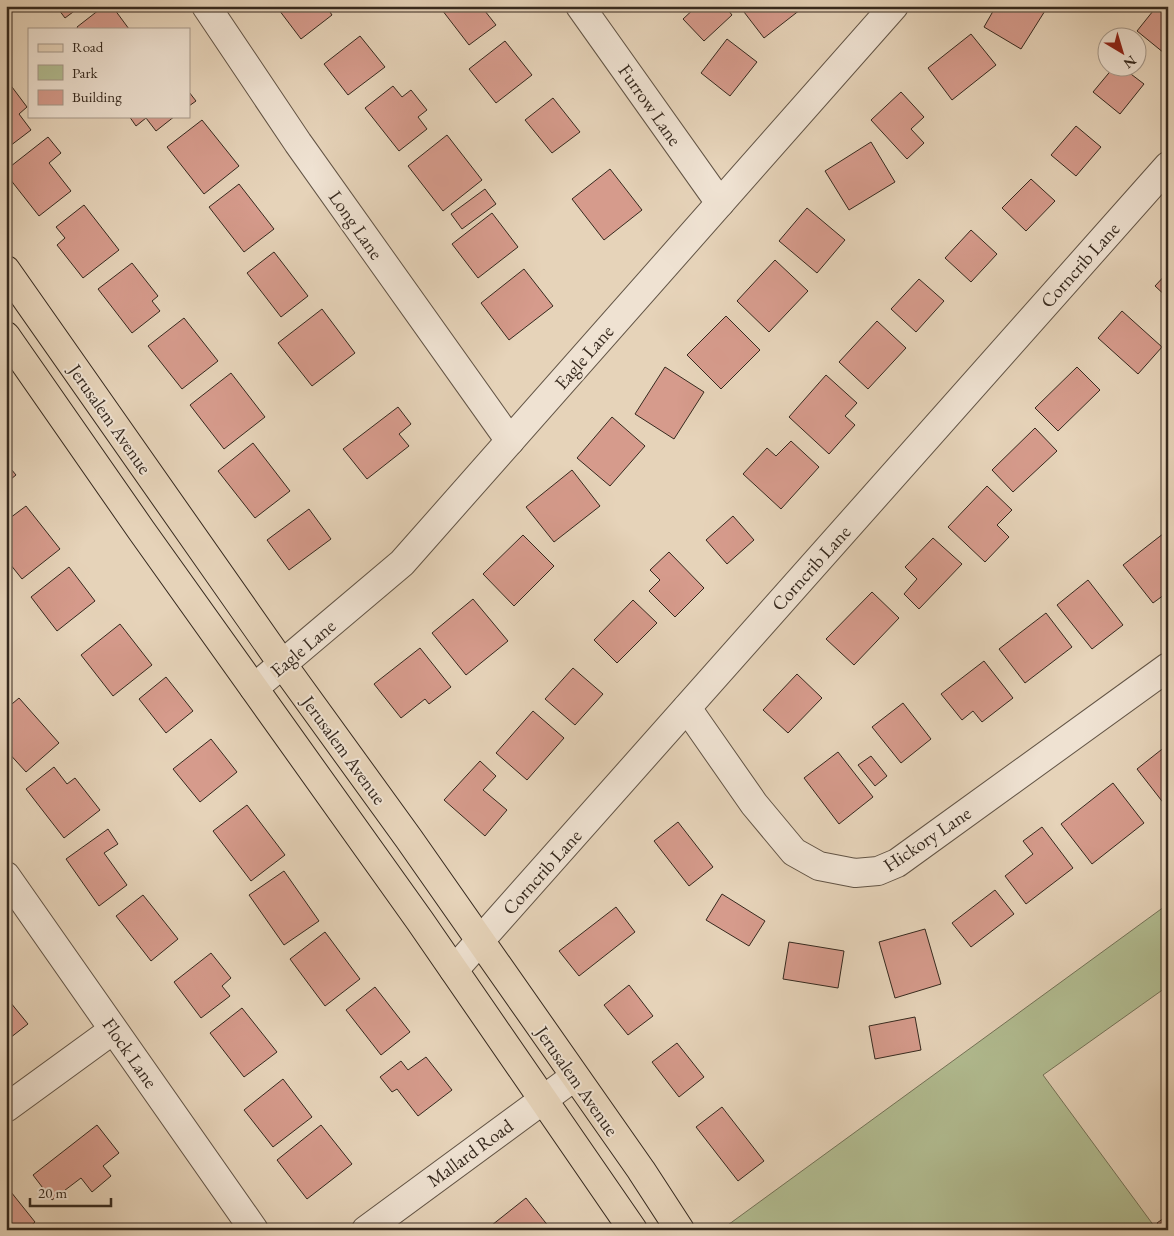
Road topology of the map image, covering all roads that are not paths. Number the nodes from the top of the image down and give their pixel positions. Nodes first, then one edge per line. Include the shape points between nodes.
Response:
1 (206, 6) edge
2 (580, 6) edge
3 (894, 6) edge
4 (1168, 166) edge
5 (720, 203) junction
6 (6, 270) edge
7 (6, 336) edge
8 (510, 441) junction
9 (283, 665) junction
10 (1168, 667) edge
11 (254, 688) junction
12 (687, 708) junction
13 (6, 876) edge
14 (480, 942) junction
15 (454, 970) junction
16 (113, 1030) junction
17 (574, 1076) junction
18 (542, 1100) junction
19 (6, 1108) edge
20 (254, 1230) edge
21 (366, 1230) edge
22 (633, 1230) edge
23 (680, 1230) edge

1 - 8 street, Long Lane via 298,143
2 - 5 street, Furrow Lane
3 - 5 street, Eagle Lane
4 - 12 street, Corncrib Lane
5 - 8 street, Eagle Lane
6 - 9 main road, Jerusalem Avenue
7 - 11 main road, Jerusalem Avenue
8 - 9 street, Eagle Lane via 402,563
9 - 11 street, Eagle Lane
9 - 14 main road, Jerusalem Avenue
10 - 12 street, Hickory Lane via 897,863 878,871 855,874 819,866 794,852 754,804
11 - 15 main road, Jerusalem Avenue
12 - 14 street, Corncrib Lane
13 - 16 street, Flock Lane
14 - 15 street, Corncrib Lane
14 - 17 main road, Jerusalem Avenue
15 - 18 main road, Jerusalem Avenue
16 - 19 street
16 - 20 street, Flock Lane
17 - 18 street, Mallard Road
17 - 23 main road, Jerusalem Avenue
18 - 21 street, Mallard Road
18 - 22 main road, Jerusalem Avenue

